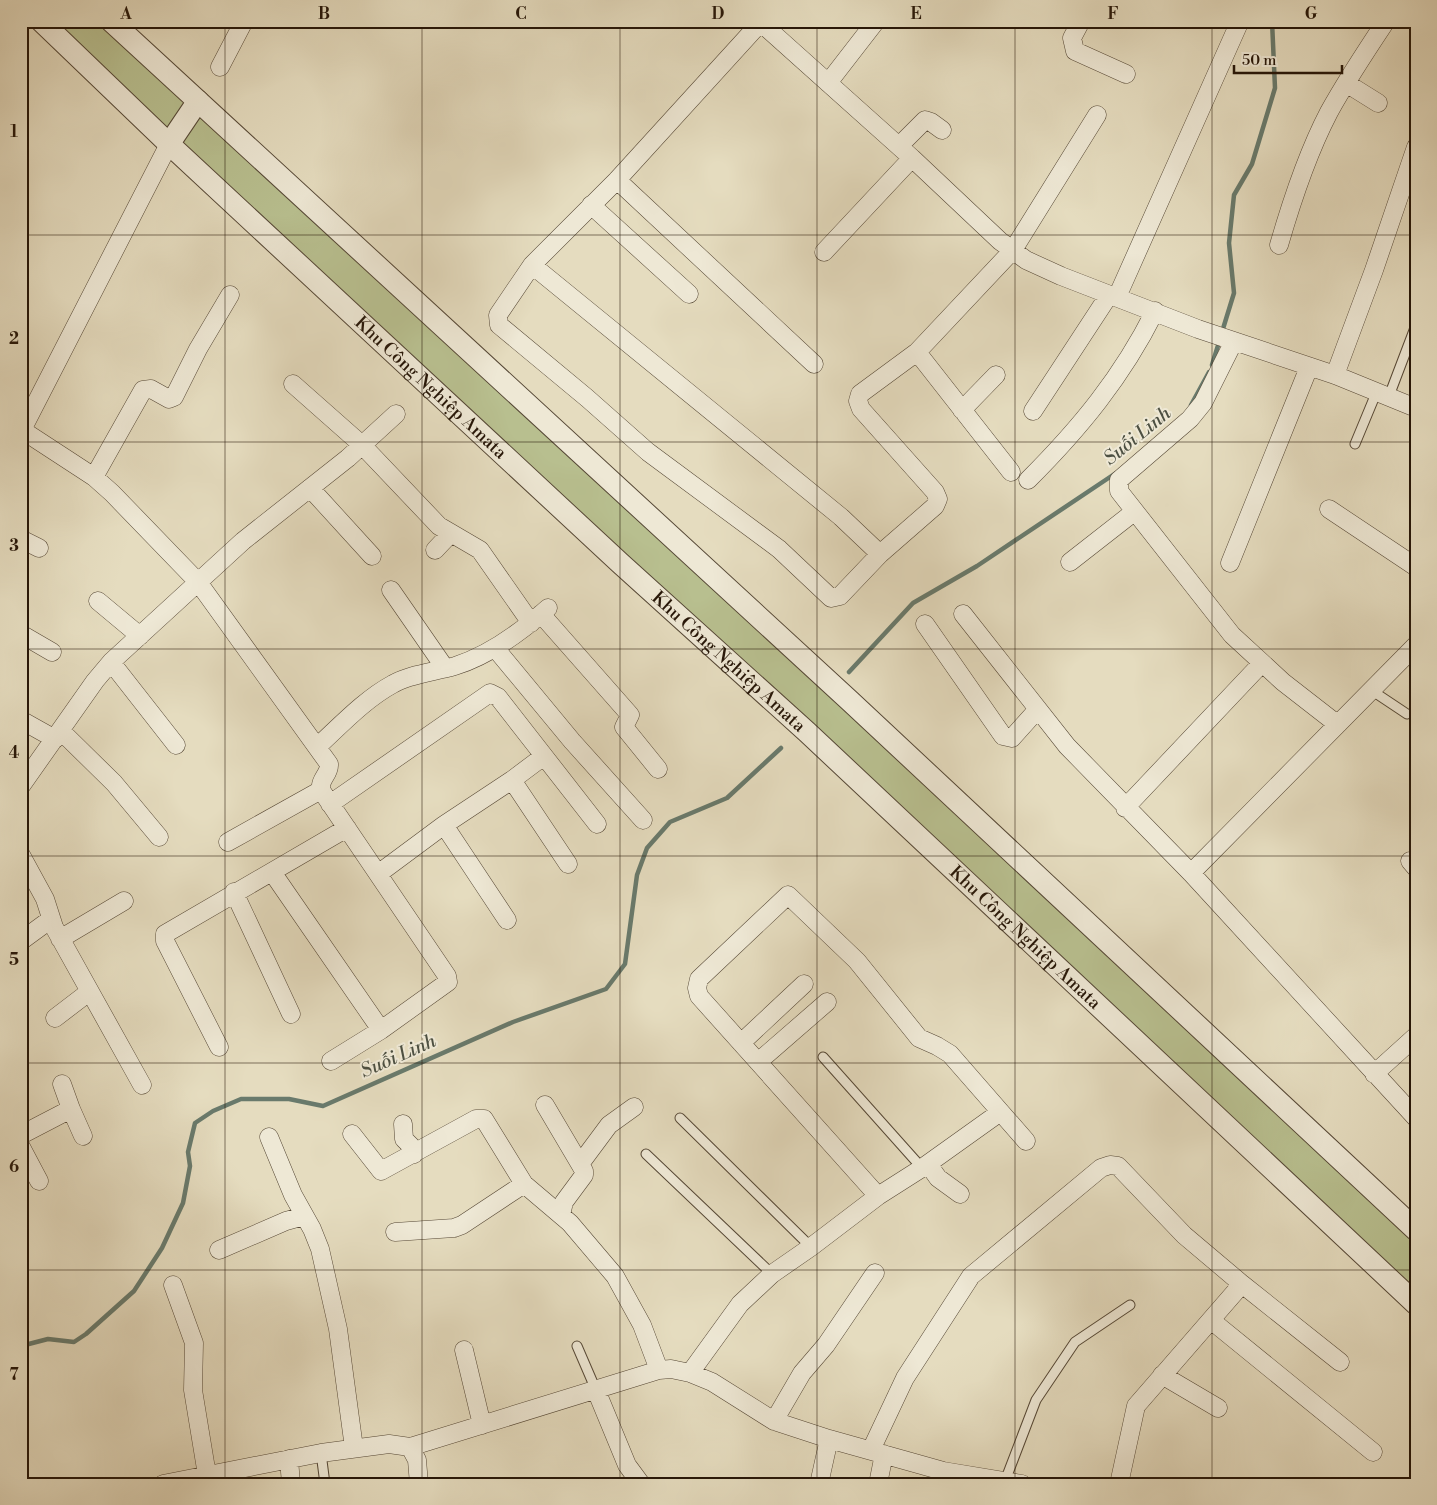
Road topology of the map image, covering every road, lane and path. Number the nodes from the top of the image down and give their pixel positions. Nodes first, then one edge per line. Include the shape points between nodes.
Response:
1 (41, 21) edge
2 (111, 21) edge
3 (244, 21) edge
4 (876, 21) edge
5 (1081, 21) edge
6 (1240, 21) edge
7 (1386, 21) edge
8 (760, 22) edge
9 (220, 67) dead end
10 (1126, 74) dead end
11 (828, 82) junction
12 (1346, 82) junction
13 (198, 101) junction
14 (1378, 103) dead end
15 (1097, 115) dead end
16 (942, 130) dead end
17 (169, 144) junction
18 (1416, 147) edge
19 (905, 152) junction
20 (617, 180) junction
21 (592, 206) junction
22 (1279, 245) dead end
23 (1012, 250) junction
24 (824, 252) dead end
25 (532, 264) junction
26 (689, 294) dead end
27 (230, 295) dead end
28 (1113, 296) junction
29 (1155, 311) junction
30 (1416, 325) edge
31 (1234, 341) junction
32 (917, 352) junction
33 (814, 364) dead end
34 (1309, 367) junction
35 (996, 375) dead end
36 (1334, 375) junction
37 (293, 384) dead end
38 (1383, 394) junction
39 (1416, 408) edge
40 (962, 410) junction
41 (1032, 411) dead end
42 (396, 414) dead end
43 (22, 431) edge
44 (1356, 444) dead end
45 (362, 445) junction
46 (1011, 472) dead end
47 (94, 477) junction
48 (1028, 480) dead end
49 (307, 491) junction
50 (1329, 509) dead end
51 (1134, 512) junction
52 (329, 523) dead end
53 (451, 533) junction
54 (21, 539) edge
55 (39, 548) dead end
56 (435, 550) dead end
57 (880, 554) junction
58 (372, 556) dead end
59 (1070, 562) dead end
60 (1230, 563) dead end
61 (1416, 567) edge
62 (198, 582) junction
63 (391, 590) dead end
64 (98, 601) dead end
65 (963, 614) dead end
66 (540, 615) junction
67 (925, 624) dead end
68 (21, 634) edge
69 (140, 636) junction
70 (1416, 645) edge
71 (495, 648) junction
72 (52, 652) dead end
73 (111, 662) junction
74 (1262, 663) junction
75 (445, 668) junction
76 (1371, 690) junction
77 (1038, 709) junction
78 (1406, 714) dead end
79 (21, 720) edge
80 (1337, 724) junction
81 (58, 735) junction
82 (176, 745) dead end
83 (317, 747) junction
84 (544, 756) junction
85 (658, 769) dead end
86 (512, 780) junction
87 (21, 786) edge
88 (326, 797) junction
89 (1125, 808) junction
90 (643, 820) dead end
91 (597, 824) dead end
92 (444, 825) junction
93 (347, 828) junction
94 (159, 837) dead end
95 (228, 842) dead end
96 (21, 855) edge
97 (568, 864) dead end
98 (272, 872) junction
99 (1191, 873) junction
100 (378, 874) junction
101 (234, 892) junction
102 (124, 901) dead end
103 (51, 919) junction
104 (507, 920) dead end
105 (60, 939) junction
106 (21, 942) edge
107 (804, 984) dead end
108 (89, 992) junction
109 (827, 1002) dead end
110 (291, 1014) dead end
111 (54, 1018) dead end
112 (381, 1030) junction
113 (1416, 1036) edge
114 (741, 1043) junction
115 (219, 1047) dead end
116 (823, 1056) dead end
117 (331, 1060) dead end
118 (758, 1062) junction
119 (1374, 1074) junction
120 (62, 1084) dead end
121 (142, 1085) dead end
122 (545, 1105) dead end
123 (634, 1107) dead end
124 (72, 1109) junction
125 (999, 1113) junction
126 (680, 1118) dead end
127 (1416, 1118) edge
128 (403, 1124) dead end
129 (352, 1134) dead end
130 (21, 1135) edge
131 (84, 1136) dead end
132 (268, 1137) dead end
133 (1026, 1141) dead end
134 (21, 1147) edge
135 (414, 1154) junction
136 (646, 1154) dead end
137 (580, 1164) junction
138 (925, 1166) junction
139 (39, 1181) dead end
140 (524, 1184) junction
141 (960, 1194) dead end
142 (878, 1196) junction
143 (561, 1215) junction
144 (304, 1216) junction
145 (1416, 1230) edge
146 (395, 1232) dead end
147 (811, 1247) junction
148 (219, 1250) dead end
149 (875, 1272) dead end
150 (772, 1274) junction
151 (1242, 1284) junction
152 (173, 1285) dead end
153 (1416, 1304) edge
154 (1130, 1305) dead end
155 (1212, 1321) junction
156 (577, 1346) dead end
157 (464, 1350) dead end
158 (1340, 1362) dead end
159 (659, 1370) junction
160 (690, 1373) junction
161 (1162, 1375) junction
162 (596, 1390) junction
163 (1218, 1408) dead end
164 (774, 1421) junction
165 (482, 1426) junction
166 (829, 1439) junction
167 (410, 1447) junction
168 (354, 1448) junction
169 (877, 1452) junction
170 (1373, 1452) dead end
171 (321, 1453) junction
172 (288, 1459) junction
173 (211, 1477) edge
174 (1014, 1482) edge
175 (162, 1484) edge
176 (291, 1484) edge
177 (325, 1484) edge
178 (419, 1484) edge
179 (641, 1484) edge
180 (819, 1484) edge
181 (878, 1484) edge
182 (1119, 1484) edge

1 - 17 street, Khu Công Nghiệp Amata
2 - 13 street
3 - 9 street
4 - 11 street
5 - 10 street via 1072,38 1075,51
6 - 28 street
7 - 12 street
8 - 11 street
8 - 20 street
11 - 19 street
12 - 14 street
12 - 22 street via 1309,155
13 - 17 street
13 - 145 street via 850,701
15 - 23 street
16 - 19 street via 925,120
17 - 43 street
17 - 153 street, Khu Công Nghiệp Amata via 620,563 822,745
18 - 36 street
19 - 23 street
19 - 24 street
20 - 21 street
20 - 33 street
21 - 25 street
21 - 26 street
23 - 28 street via 1061,276
23 - 32 street
25 - 57 street via 841,516
25 - 57 street via 498,316 499,325 648,452 779,549 831,598 840,596
27 - 47 street via 174,397 169,399 151,389 143,390
28 - 29 street
28 - 41 street
29 - 31 street
29 - 48 street via 1106,395
30 - 38 lane
31 - 34 street
31 - 51 street via 1203,403 1190,419 1119,480 1119,491
32 - 40 street
32 - 57 street via 860,394 858,400 861,409 938,499 935,506
34 - 36 street
34 - 60 street
35 - 40 street
36 - 38 street
37 - 45 street
38 - 39 street
38 - 44 lane
40 - 46 street
42 - 45 street
43 - 47 street
45 - 49 street
45 - 53 street via 439,526
47 - 62 street
49 - 52 street
49 - 58 street
49 - 62 street via 243,541
50 - 61 street
51 - 59 street
51 - 74 street via 1232,635
53 - 56 street
53 - 66 street via 480,550
54 - 55 street
62 - 69 street
62 - 83 street
63 - 75 street
64 - 69 street
65 - 77 street
66 - 71 street
66 - 85 street via 630,715 624,727
67 - 77 street via 1003,736 1012,738
68 - 72 street
69 - 73 street
70 - 76 street
71 - 75 street
71 - 90 street
73 - 81 street via 94,681
73 - 82 street
74 - 80 street
74 - 89 street
75 - 83 street via 394,683
76 - 78 lane
76 - 80 street
77 - 89 street via 1067,746
79 - 81 street
80 - 99 street
81 - 87 street
81 - 94 street via 114,783
83 - 88 street via 329,769 322,779
84 - 86 street
84 - 88 street via 498,697 490,692
84 - 91 street
86 - 92 street
86 - 97 street
88 - 93 street
88 - 95 street
89 - 99 street
92 - 100 street
92 - 104 street
93 - 98 street
93 - 100 street
96 - 103 street via 45,899
98 - 101 street
98 - 112 street
99 - 119 street
100 - 112 street via 448,979
101 - 110 street
101 - 115 street via 172,929 165,937
102 - 105 street
103 - 105 street
103 - 106 street
105 - 108 street
107 - 114 street
108 - 111 street
108 - 121 street
109 - 118 street
112 - 117 street
113 - 119 street
114 - 118 street
114 - 125 street via 699,996 697,988 700,979 788,895 857,961 919,1038 950,1054
116 - 138 lane
118 - 142 street
119 - 127 street
120 - 124 street
122 - 137 street
123 - 137 street via 614,1119
124 - 130 street
124 - 131 street
125 - 133 street
125 - 138 street
126 - 147 lane
128 - 135 street via 404,1139
129 - 135 street via 381,1171
132 - 144 street
134 - 139 street
135 - 140 street via 476,1119 484,1119
136 - 150 lane
137 - 143 street via 584,1175 564,1202
138 - 141 street
138 - 142 street
140 - 143 street
140 - 146 street via 454,1228
142 - 147 street
143 - 159 street via 616,1276 642,1325
144 - 148 street
144 - 168 street via 320,1250 338,1329
147 - 150 street
149 - 164 street via 826,1345 802,1373
150 - 160 street via 740,1304
151 - 155 street
151 - 158 street
151 - 169 street via 1184,1235 1118,1166 1101,1168 971,1276 905,1378
152 - 173 street via 193,1338 193,1390
154 - 174 lane via 1075,1342 1036,1400
155 - 161 street
155 - 170 street
156 - 162 lane
157 - 165 street
159 - 160 street
159 - 162 street
160 - 164 street via 712,1382
161 - 163 street
161 - 182 street via 1136,1406
162 - 165 street
162 - 179 street via 626,1465
164 - 166 street
165 - 167 street
166 - 169 street
166 - 180 street
167 - 168 street via 389,1444
167 - 178 street via 417,1460
168 - 171 street
169 - 174 street via 943,1471
169 - 181 street
171 - 172 street
171 - 177 lane
172 - 173 street
172 - 176 street
173 - 175 street

